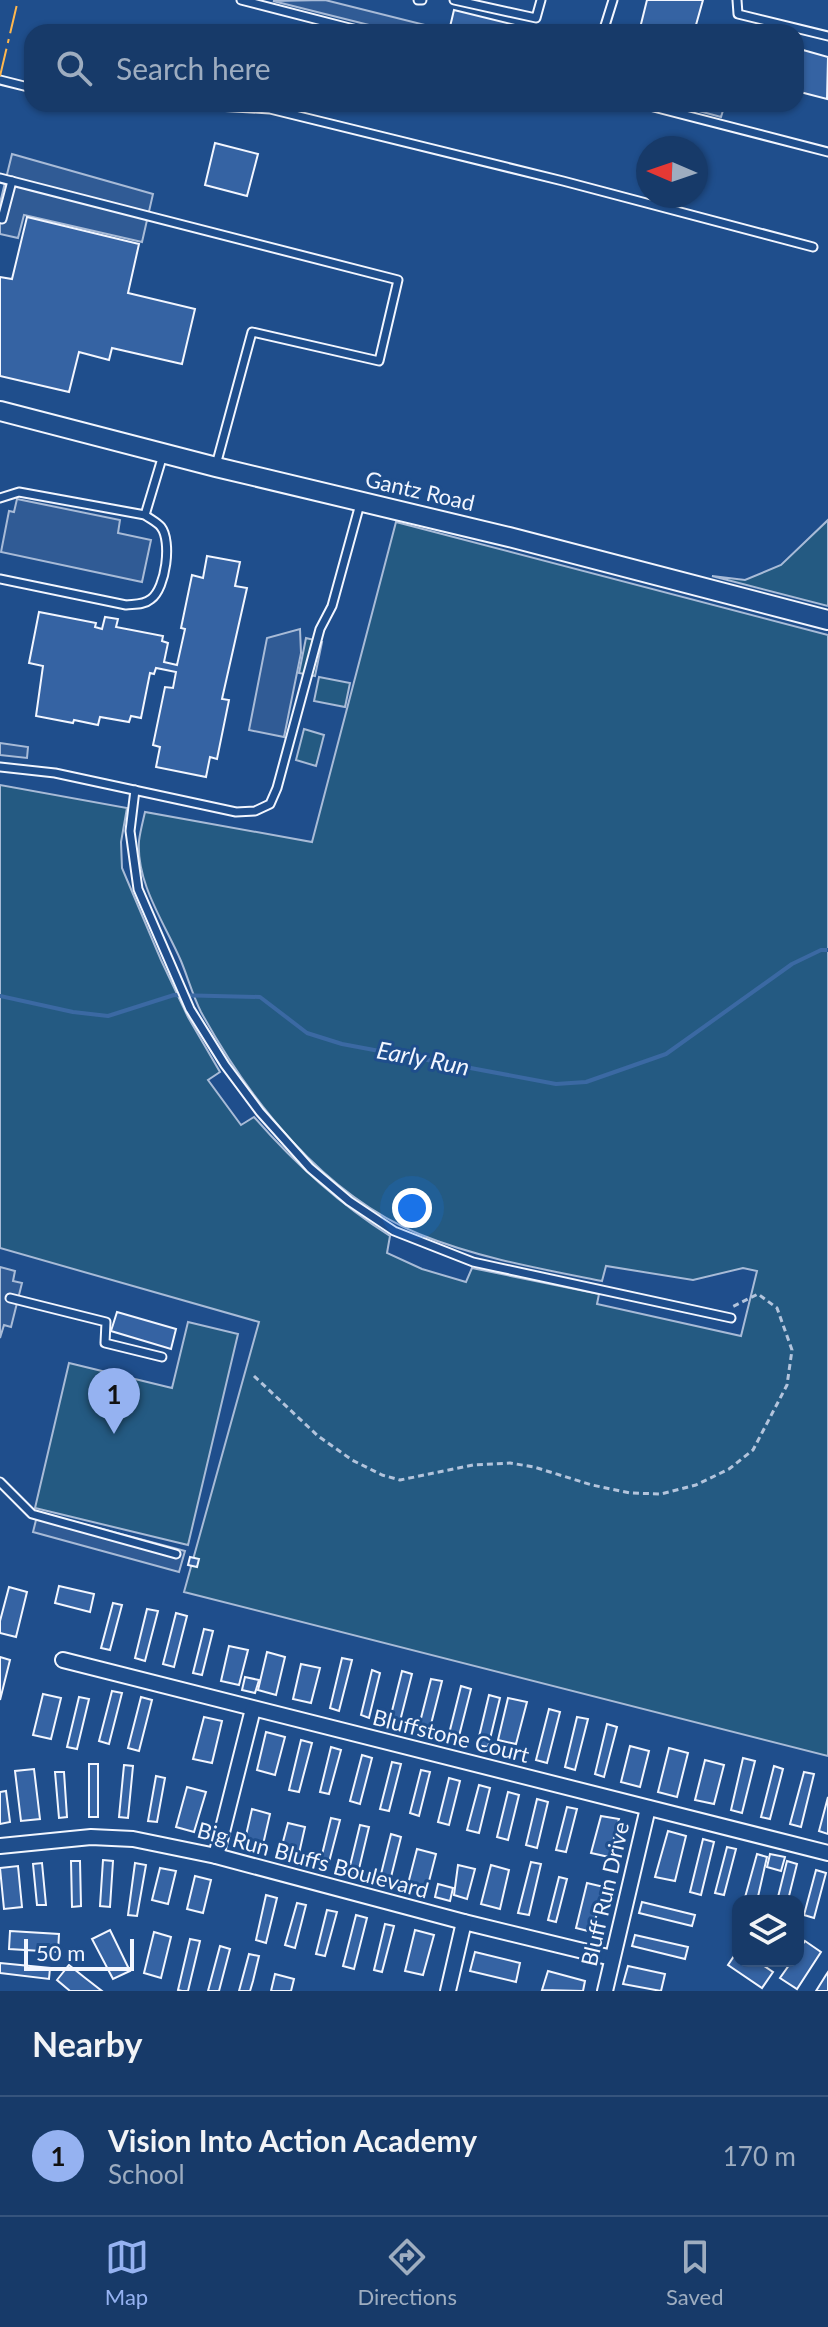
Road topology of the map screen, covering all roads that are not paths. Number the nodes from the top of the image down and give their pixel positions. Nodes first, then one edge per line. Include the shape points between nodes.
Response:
1 (241, 0) edge
2 (454, 0) edge
3 (541, 0) edge
4 (613, 0) edge
5 (737, 0) edge
6 (334, 24) edge
7 (606, 24) edge
8 (779, 24) edge
9 (804, 30) edge
10 (828, 36) edge
11 (0, 80) edge
12 (24, 86) edge
13 (282, 112) edge
14 (673, 112) edge
15 (828, 152) edge
16 (0, 178) edge
17 (12, 181) junction
18 (2, 219) dead end
19 (813, 247) dead end
20 (0, 411) edge
21 (164, 453) junction
22 (216, 467) junction
23 (0, 498) edge
24 (360, 502) junction
25 (145, 515) junction
26 (0, 579) edge
27 (828, 620) edge
28 (0, 767) edge
29 (135, 790) junction
30 (10, 1298) dead end
31 (731, 1318) dead end
32 (162, 1357) dead end
33 (0, 1482) edge
34 (176, 1554) dead end
35 (63, 1660) dead end
36 (253, 1709) junction
37 (648, 1808) junction
38 (0, 1846) edge
39 (828, 1853) edge
40 (216, 1856) junction
41 (464, 1922) junction
42 (612, 1958) junction
43 (448, 1991) edge
44 (605, 1991) edge

1 - 6 lane
2 - 3 lane via 536,18
4 - 7 lane
5 - 8 lane via 738,14
9 - 10 lane
11 - 12 lane
13 - 19 lane
14 - 15 lane
16 - 17 lane
17 - 18 lane
17 - 22 lane via 398,280 379,361 252,332
20 - 21 main road, Gantz Road
21 - 22 main road, Gantz Road
21 - 25 lane
22 - 24 main road, Gantz Road
23 - 25 lane via 19,492
24 - 27 main road, Gantz Road
24 - 29 lane via 270,804 236,812
25 - 26 lane via 160,525 168,541 157,592 150,600 126,605
28 - 29 lane
29 - 31 lane via 130,831 138,889 190,1009 260,1112 310,1168 394,1231 473,1262
30 - 32 lane via 106,1322 105,1343
33 - 34 lane via 32,1514
35 - 36 street, Bluffstone Court
36 - 37 street, Bluffstone Court
36 - 40 street
37 - 39 street, Bluffstone Court
37 - 42 street, Bluff Run Drive
38 - 40 street, Big Run Bluffs Boulevard via 91,1837 133,1839
40 - 41 street, Big Run Bluffs Boulevard
41 - 42 street, Big Run Bluffs Boulevard
41 - 43 street
42 - 44 street, Bluff Run Drive

